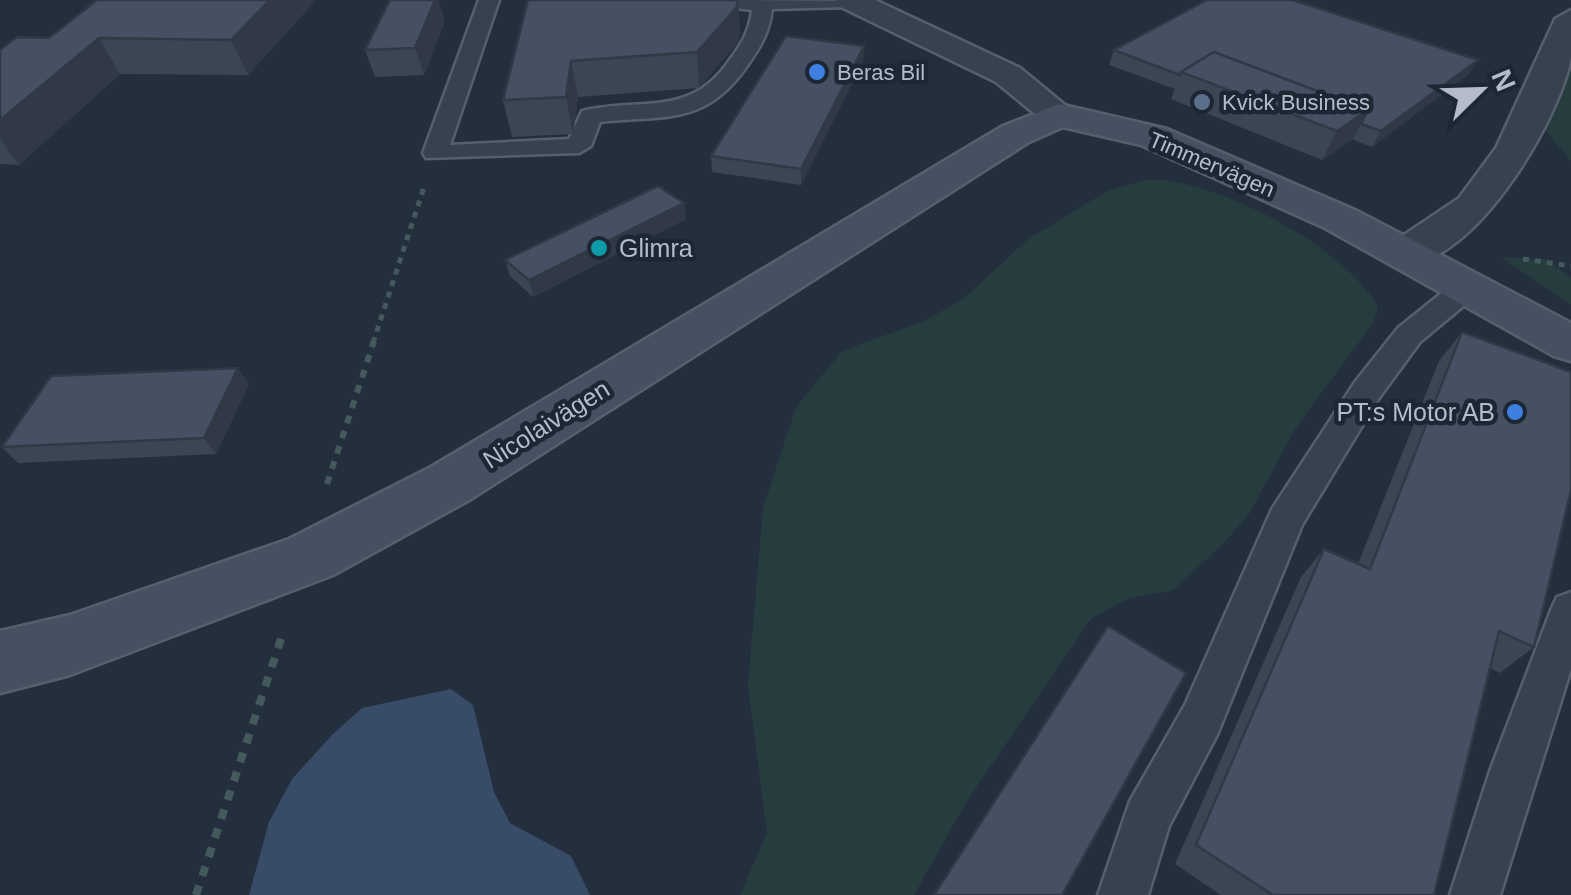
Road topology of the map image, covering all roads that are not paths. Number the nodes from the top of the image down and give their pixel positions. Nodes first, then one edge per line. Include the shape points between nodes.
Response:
1 (851, 0) edge
2 (763, 3) junction
3 (723, 4) edge
4 (493, 7) edge
5 (1571, 19) edge
6 (1059, 115) junction
7 (1408, 253) junction
8 (1469, 286) junction
9 (1571, 344) edge
10 (1571, 610) edge
11 (0, 662) edge
12 (1122, 895) edge
13 (1475, 895) edge

1 - 2 lane
1 - 6 street, Timmervägen via 1008,75
2 - 3 lane
2 - 4 lane via 759,34 720,90 692,106 590,116 579,146 435,153
5 - 7 street via 1515,149 1474,207
6 - 7 street, Timmervägen via 1154,138
6 - 11 street, Nicolaivägen via 1001,144 451,484 306,560 70,645
7 - 8 street, Timmervägen
8 - 9 street, Timmervägen
8 - 12 lane via 1409,335 1284,520 1201,720 1147,818
10 - 13 lane

